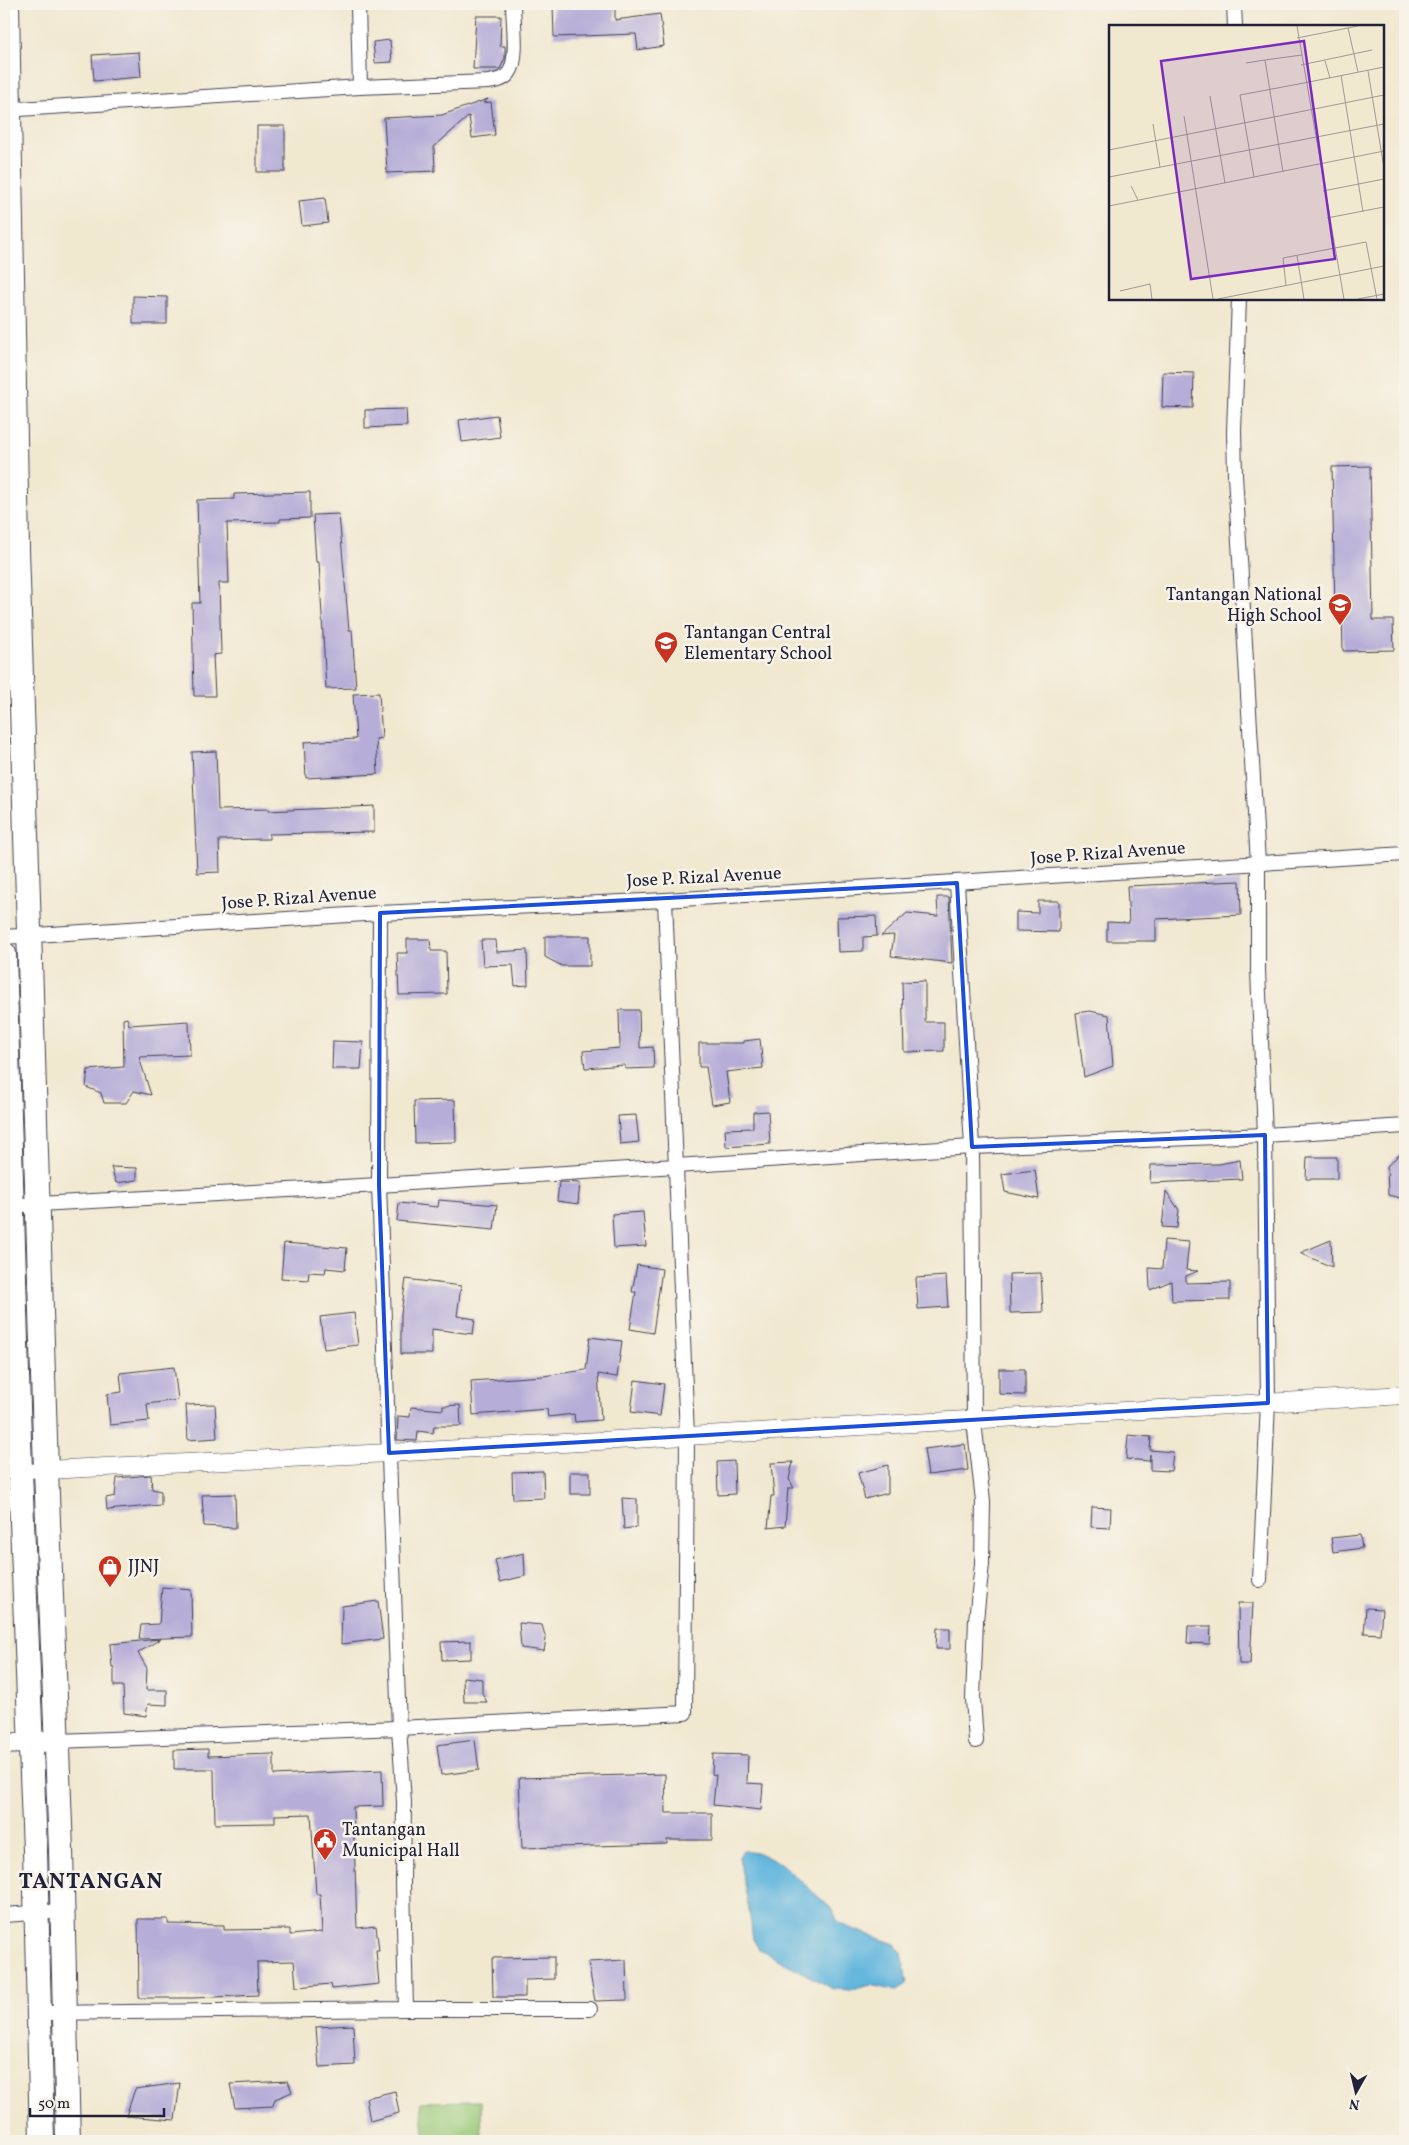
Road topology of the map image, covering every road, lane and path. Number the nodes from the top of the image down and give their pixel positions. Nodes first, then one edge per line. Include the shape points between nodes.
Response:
1 (7, 4) edge
2 (358, 4) edge
3 (513, 4) edge
4 (1234, 4) edge
5 (1235, 25) edge
6 (360, 87) junction
7 (6, 110) edge
8 (1239, 300) edge
9 (10, 409) edge
10 (13, 679) edge
11 (1405, 854) edge
12 (1258, 863) junction
13 (957, 883) junction
14 (665, 900) junction
15 (380, 913) junction
16 (30, 936) junction
17 (4, 937) edge
18 (4, 954) edge
19 (1405, 1126) edge
20 (1265, 1135) junction
21 (972, 1147) junction
22 (675, 1166) junction
23 (380, 1185) junction
24 (37, 1204) junction
25 (8, 1206) edge
26 (1405, 1395) edge
27 (1268, 1403) junction
28 (974, 1421) junction
29 (687, 1436) junction
30 (390, 1453) junction
31 (46, 1470) junction
32 (12, 1471) edge
33 (1260, 1580) dead end
34 (399, 1728) junction
35 (57, 1741) junction
36 (976, 1741) dead end
37 (31, 1742) junction
38 (4, 1744) edge
39 (62, 1911) junction
40 (36, 1913) junction
41 (4, 1915) edge
42 (406, 2009) junction
43 (590, 2009) dead end
44 (39, 2013) junction
45 (65, 2013) junction
46 (42, 2141) edge
47 (68, 2141) edge

1 - 7 highway
2 - 6 street
3 - 6 street via 514,62 501,80
4 - 5 street
6 - 7 street
7 - 9 highway via 11,292
8 - 12 street via 1235,475
9 - 10 highway via 17,550
10 - 16 highway
11 - 12 street, Jose P. Rizal Avenue
12 - 13 street, Jose P. Rizal Avenue
12 - 20 street via 1258,970
13 - 14 street, Jose P. Rizal Avenue
13 - 21 street
14 - 15 street, Jose P. Rizal Avenue
14 - 22 street
15 - 16 street, Jose P. Rizal Avenue
15 - 23 street
16 - 17 street, Jose P. Rizal Avenue
16 - 24 highway
18 - 25 highway
19 - 20 street
20 - 21 street
20 - 27 street
21 - 22 street
21 - 28 street
22 - 23 street
22 - 29 street
23 - 24 street
23 - 30 street
24 - 25 street
24 - 31 highway
25 - 32 highway
26 - 27 street
27 - 28 street
27 - 33 street
28 - 29 street
28 - 36 street via 983,1501 973,1699
29 - 30 street
29 - 34 street via 686,1713
30 - 31 street
30 - 34 street
31 - 32 street
31 - 35 highway
32 - 37 highway
34 - 35 street
34 - 42 street via 404,1802
35 - 37 main road
35 - 39 highway
37 - 38 main road
37 - 40 highway
39 - 40 street
39 - 45 highway
40 - 41 street
40 - 44 highway
42 - 43 street
42 - 45 street
44 - 45 street
44 - 46 highway
45 - 47 highway

